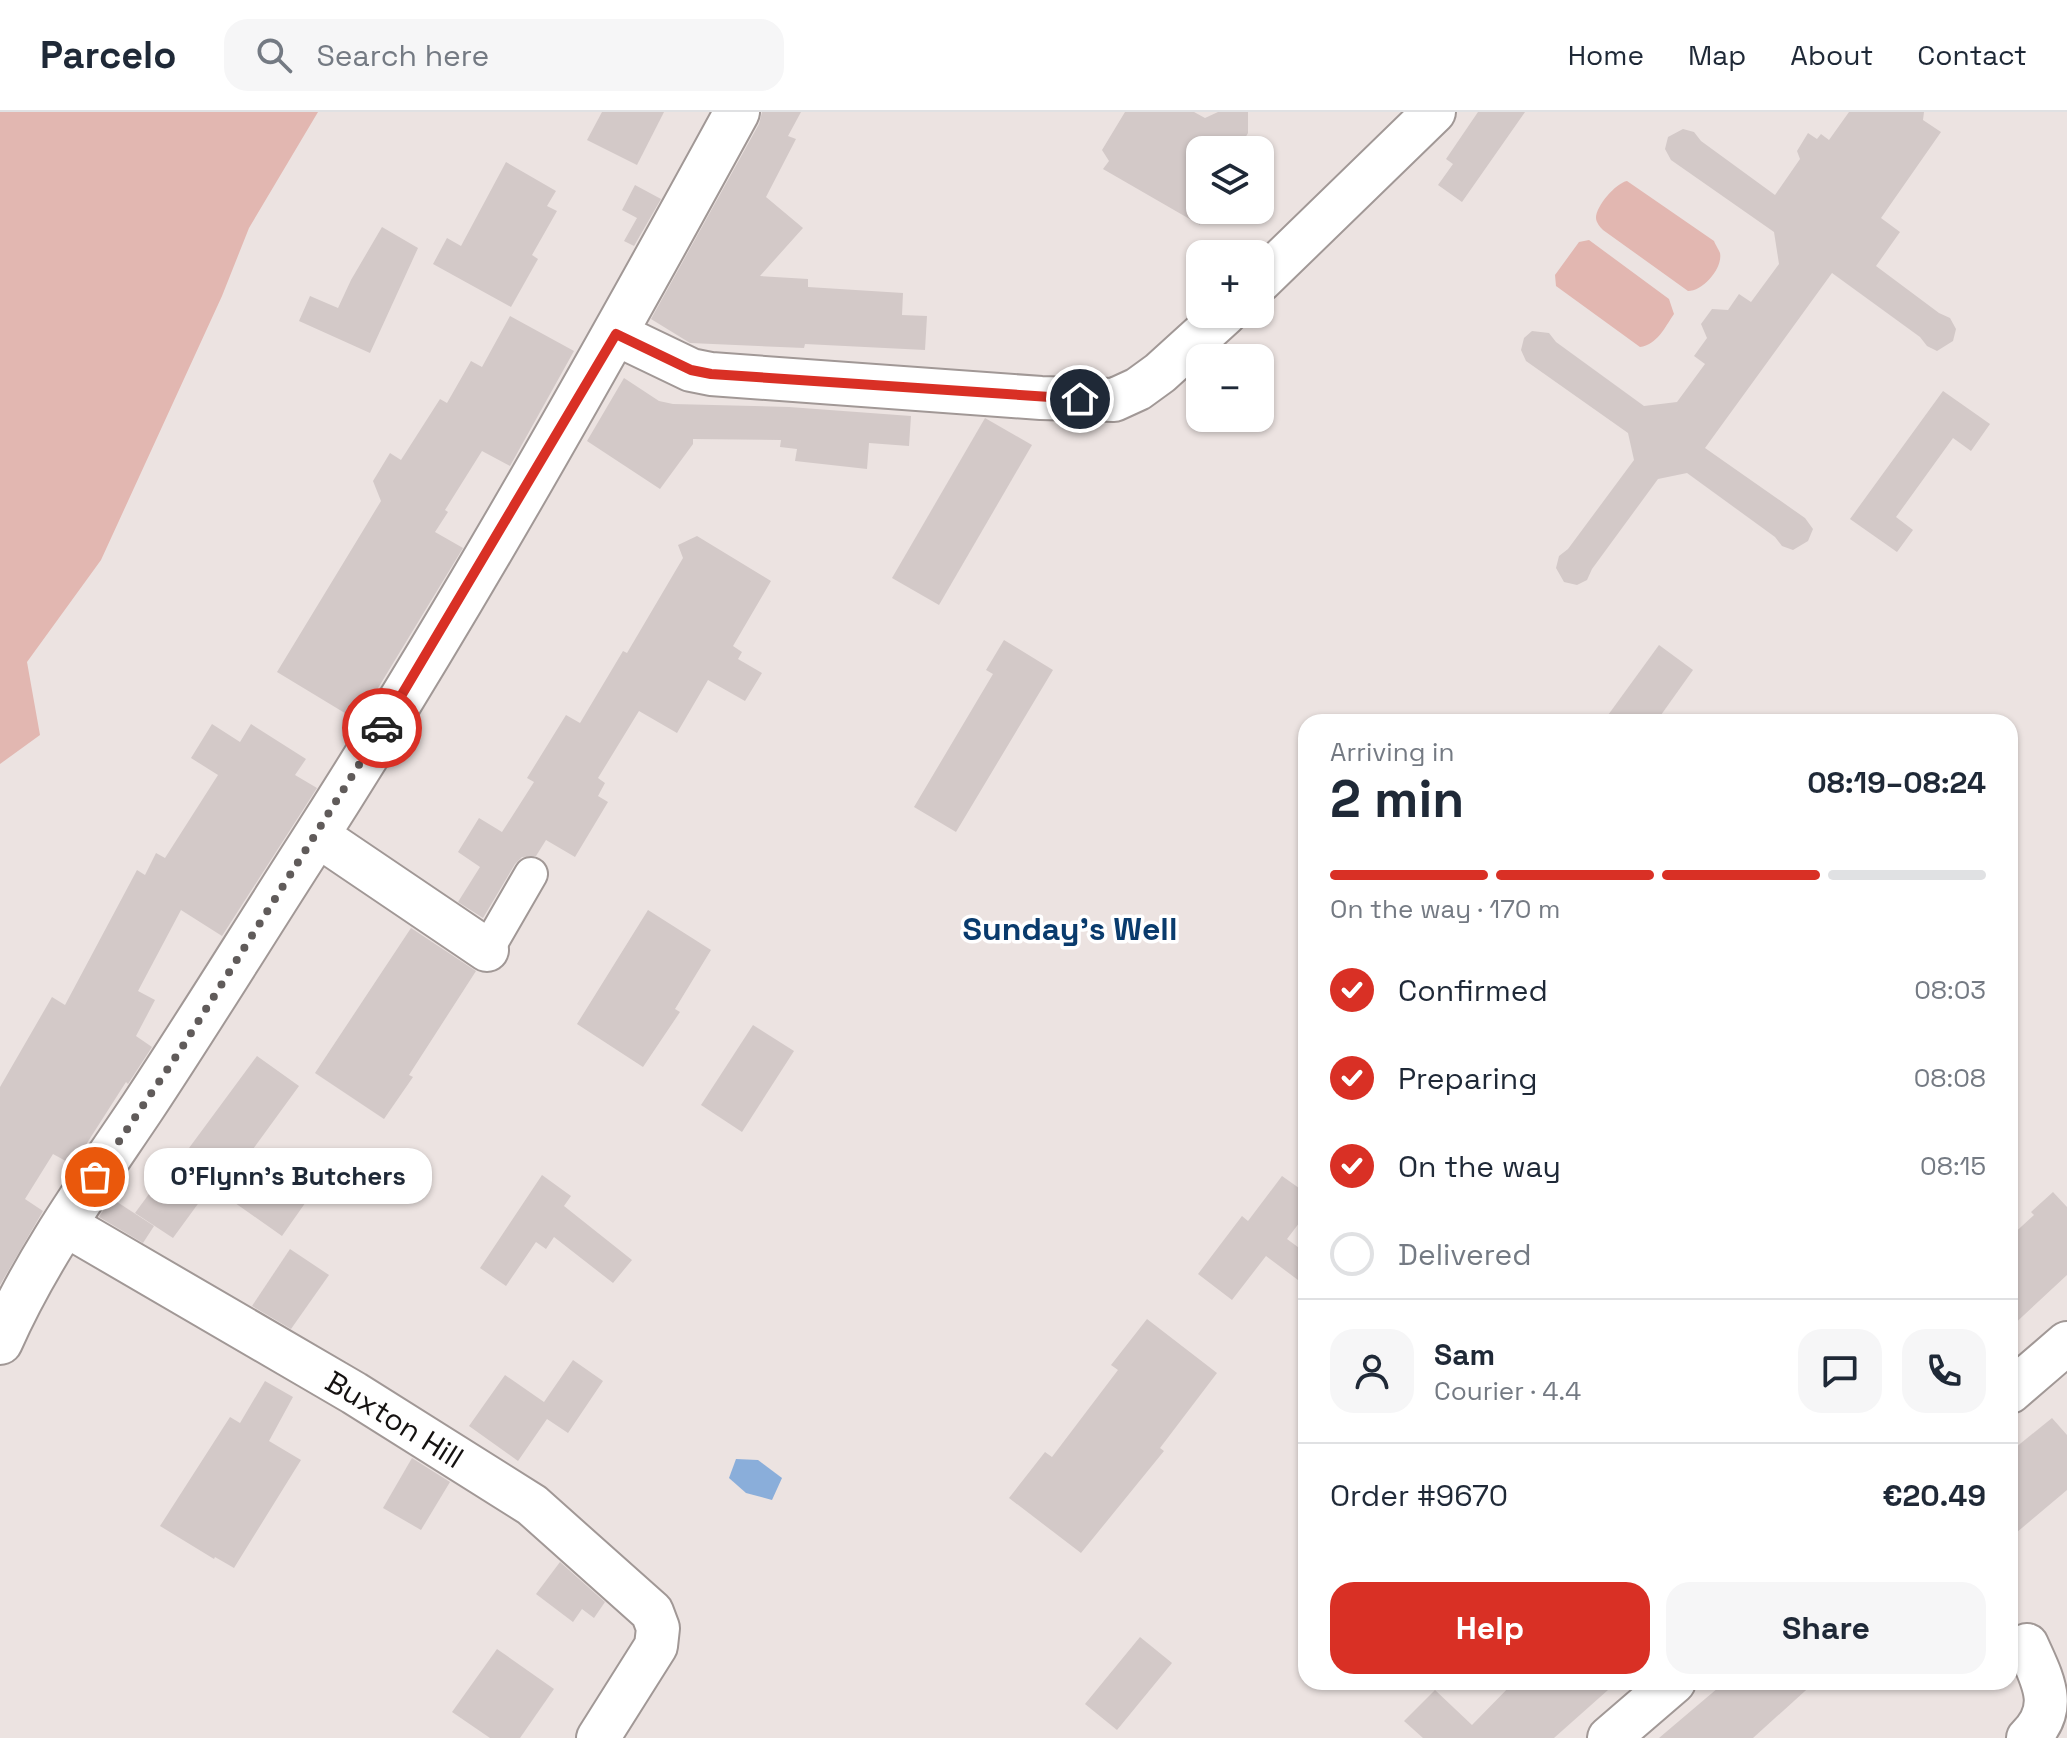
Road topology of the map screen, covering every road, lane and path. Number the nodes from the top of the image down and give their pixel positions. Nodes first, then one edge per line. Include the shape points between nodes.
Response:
1 (737, 112) edge
2 (1434, 112) edge
3 (1274, 267) edge
4 (1210, 328) edge
5 (616, 334) junction
6 (317, 835) junction
7 (531, 874) dead end
8 (487, 950) joint
9 (64, 1224) junction
10 (0, 1342) edge
11 (2067, 1343) edge
12 (2018, 1385) edge
13 (2027, 1645) dead end
14 (1665, 1690) edge
15 (598, 1738) edge
16 (1609, 1738) edge
17 (2028, 1738) edge

1 - 5 main road
2 - 3 street
4 - 5 street via 1160,373 1114,400 711,374 691,370
5 - 6 main road
6 - 8 street
6 - 9 main road
7 - 8 street
9 - 10 main road
9 - 15 street, Buxton Hill via 354,1393 532,1505 652,1612 658,1628 656,1646
11 - 12 street
13 - 17 street via 2045,1686 2046,1708 2039,1728
14 - 16 street

